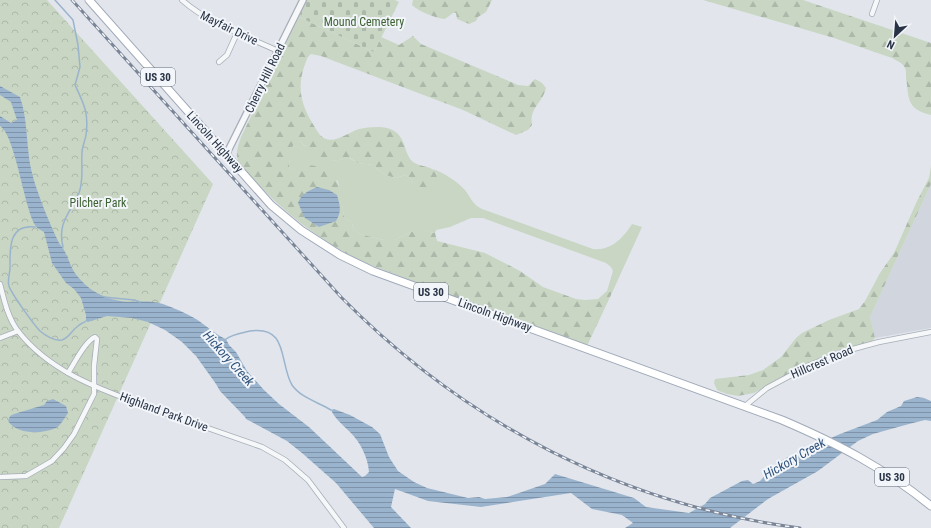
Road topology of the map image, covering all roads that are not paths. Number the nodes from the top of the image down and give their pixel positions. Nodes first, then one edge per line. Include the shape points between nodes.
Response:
1 (89, 0) edge
2 (182, 0) edge
3 (303, 0) edge
4 (877, 0) edge
5 (872, 14) dead end
6 (238, 33) junction
7 (278, 51) junction
8 (219, 62) dead end
9 (226, 155) junction
10 (0, 284) edge
11 (18, 331) junction
12 (931, 332) edge
13 (0, 338) edge
14 (68, 373) junction
15 (94, 387) junction
16 (745, 406) junction
17 (0, 477) edge
18 (931, 506) edge
19 (344, 528) edge

1 - 9 main road, Lincoln Highway / US 30
2 - 6 street, Mayfair Drive via 193,10
3 - 7 street, Cherry Hill Road
4 - 5 street
6 - 7 street, Mayfair Drive
6 - 8 street via 227,55
7 - 9 street, Cherry Hill Road
9 - 16 main road, Lincoln Highway / US 30 via 271,206 301,230 373,271
10 - 11 street, Highland Park Drive via 5,305
11 - 13 street
11 - 14 street, Highland Park Drive via 36,350
12 - 16 street, Hillcrest Road via 842,352 810,365 768,388
14 - 15 street, Highland Park Drive
14 - 15 street via 95,336 97,340
15 - 17 street via 94,394 74,434 52,461 26,476
15 - 19 street, Highland Park Drive via 262,447 285,460 308,480
16 - 18 main road, Lincoln Highway / US 30 via 810,432 851,452 881,469

